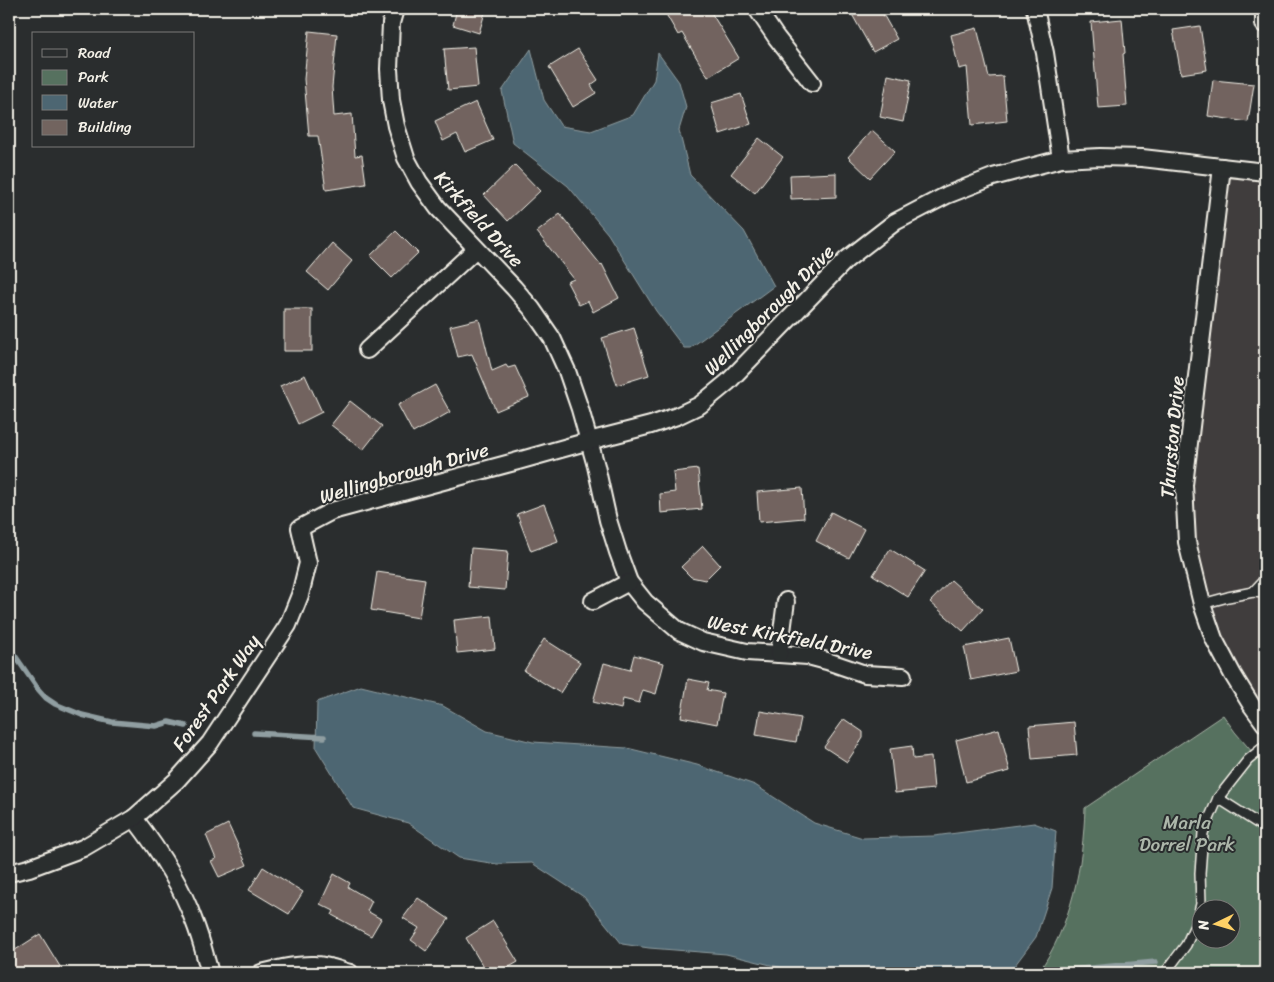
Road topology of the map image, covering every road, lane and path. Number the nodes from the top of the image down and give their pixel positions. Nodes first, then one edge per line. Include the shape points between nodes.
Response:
1 (395, 9) edge
2 (757, 9) edge
3 (1035, 9) edge
4 (812, 83) dead end
5 (1061, 159) junction
6 (1222, 167) junction
7 (1265, 172) edge
8 (476, 249) junction
9 (367, 350) dead end
10 (589, 441) junction
11 (300, 528) joint
12 (1265, 579) edge
13 (629, 582) junction
14 (1252, 592) junction
15 (1265, 593) edge
16 (593, 601) dead end
17 (786, 601) dead end
18 (1202, 604) junction
19 (779, 654) junction
20 (903, 676) dead end
21 (1265, 724) edge
22 (1265, 746) edge
23 (1218, 798) junction
24 (134, 818) junction
25 (1265, 828) edge
26 (9, 873) edge
27 (210, 973) edge
28 (261, 973) edge
29 (350, 973) edge
30 (1165, 973) edge

1 - 8 street, Kirkfield Drive via 389,69 391,100 406,158 438,208
2 - 4 street
3 - 5 street
5 - 6 street, Wellingborough Drive via 1142,158
5 - 10 street, Wellingborough Drive via 993,177 947,195 896,222 846,260 728,382 700,405 651,425
6 - 7 street, Wellingborough Drive
6 - 18 street, Thurston Drive via 1184,485 1187,542
8 - 9 street
8 - 10 street, Kirkfield Drive via 526,302 552,338 567,370
10 - 11 street, Wellingborough Drive via 332,511
10 - 13 street, West Kirkfield Drive via 608,520
11 - 24 street, Forest Park Way via 308,562 288,625 210,743 177,780
12 - 14 lane
13 - 16 street
13 - 19 street, West Kirkfield Drive via 645,602 678,631 703,642 747,652
14 - 15 lane
14 - 18 lane
17 - 19 street
18 - 21 street, Thurston Drive via 1214,639
19 - 20 street, West Kirkfield Drive via 827,660 865,674
22 - 23 lane via 1248,760
23 - 25 lane
23 - 30 lane via 1203,833 1201,904 1196,923 1186,945
24 - 26 street, Forest Park Way via 83,848
24 - 27 street via 182,893
28 - 29 street via 317,965

